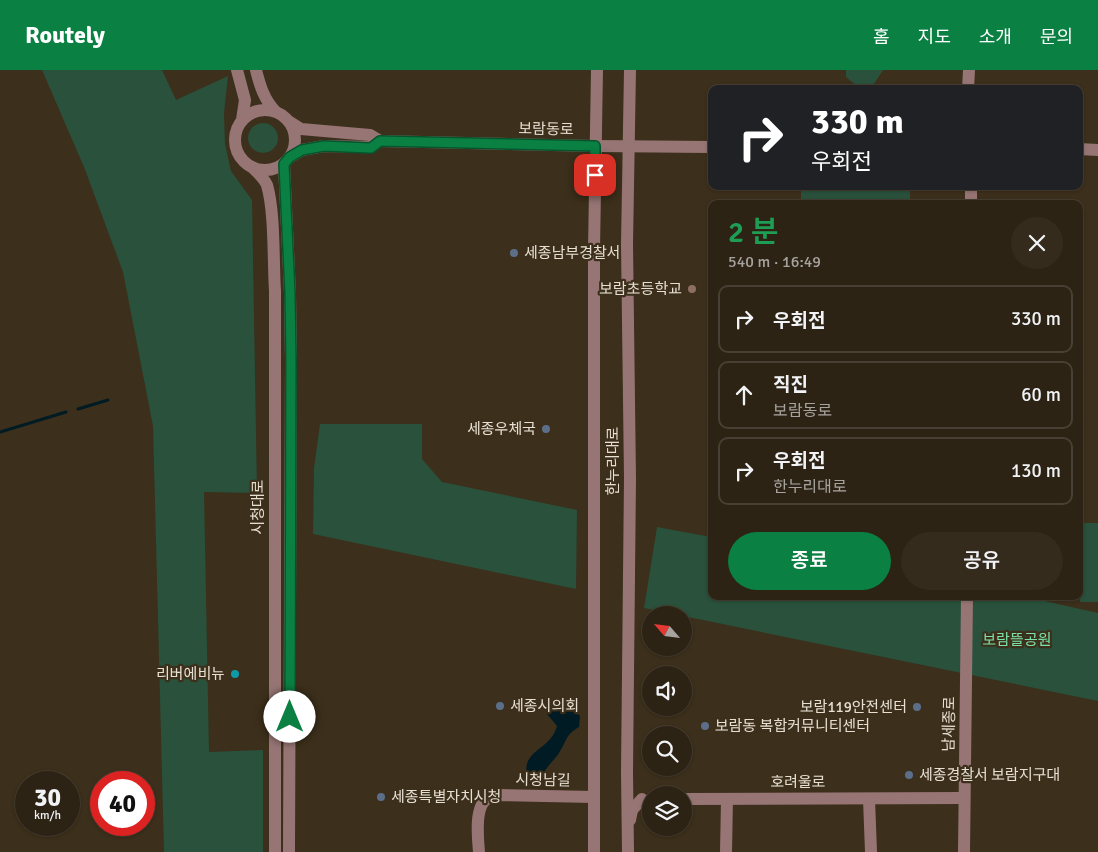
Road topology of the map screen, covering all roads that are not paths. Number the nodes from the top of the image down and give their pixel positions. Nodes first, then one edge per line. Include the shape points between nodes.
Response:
1 (237, 70) edge
2 (256, 70) edge
3 (597, 70) edge
4 (630, 70) edge
5 (969, 70) edge
6 (968, 85) edge
7 (275, 111) junction
8 (242, 120) junction
9 (290, 122) junction
10 (380, 141) junction
11 (595, 146) junction
12 (628, 146) junction
13 (708, 147) edge
14 (1083, 149) edge
15 (1098, 150) edge
16 (287, 160) junction
17 (252, 168) junction
18 (967, 600) edge
19 (627, 772) junction
20 (642, 792) edge
21 (594, 797) junction
22 (869, 798) junction
23 (964, 798) junction
24 (692, 799) edge
25 (727, 799) junction
26 (642, 803) edge
27 (629, 828) junction
28 (275, 852) edge
29 (289, 852) edge
30 (478, 852) edge
31 (594, 852) edge
32 (628, 852) edge
33 (726, 852) edge
34 (871, 852) edge
35 (964, 852) edge

1 - 8 street via 245,100
2 - 7 street via 263,94
3 - 11 street, 한누리대로
4 - 12 street, 한누리대로
5 - 6 street
7 - 8 street via 257,111
7 - 9 street
8 - 17 street via 237,128 235,146 238,155
9 - 10 street via 301,129 370,135
9 - 16 street via 295,140
10 - 11 street, 보람동로
10 - 16 street via 371,148 324,146 302,150
11 - 12 street, 보람동로
11 - 21 street, 한누리대로
12 - 13 street, 보람동로
12 - 19 street, 한누리대로 via 630,478
14 - 15 street
16 - 17 street via 269,170
16 - 29 street via 291,360
17 - 28 street, 시청대로 via 266,185 271,213 275,291
18 - 23 street, 남세종로
19 - 20 street
19 - 27 street, 한누리대로
21 - 30 street, 시청남길 via 499,795 486,800 480,808 478,820
21 - 31 street, 한누리대로
22 - 23 street, 호려울로
22 - 25 street, 호려울로
22 - 34 street
23 - 35 street, 남세종로
24 - 25 street, 호려울로
25 - 33 street
26 - 27 street via 632,810
27 - 32 street, 한누리대로

